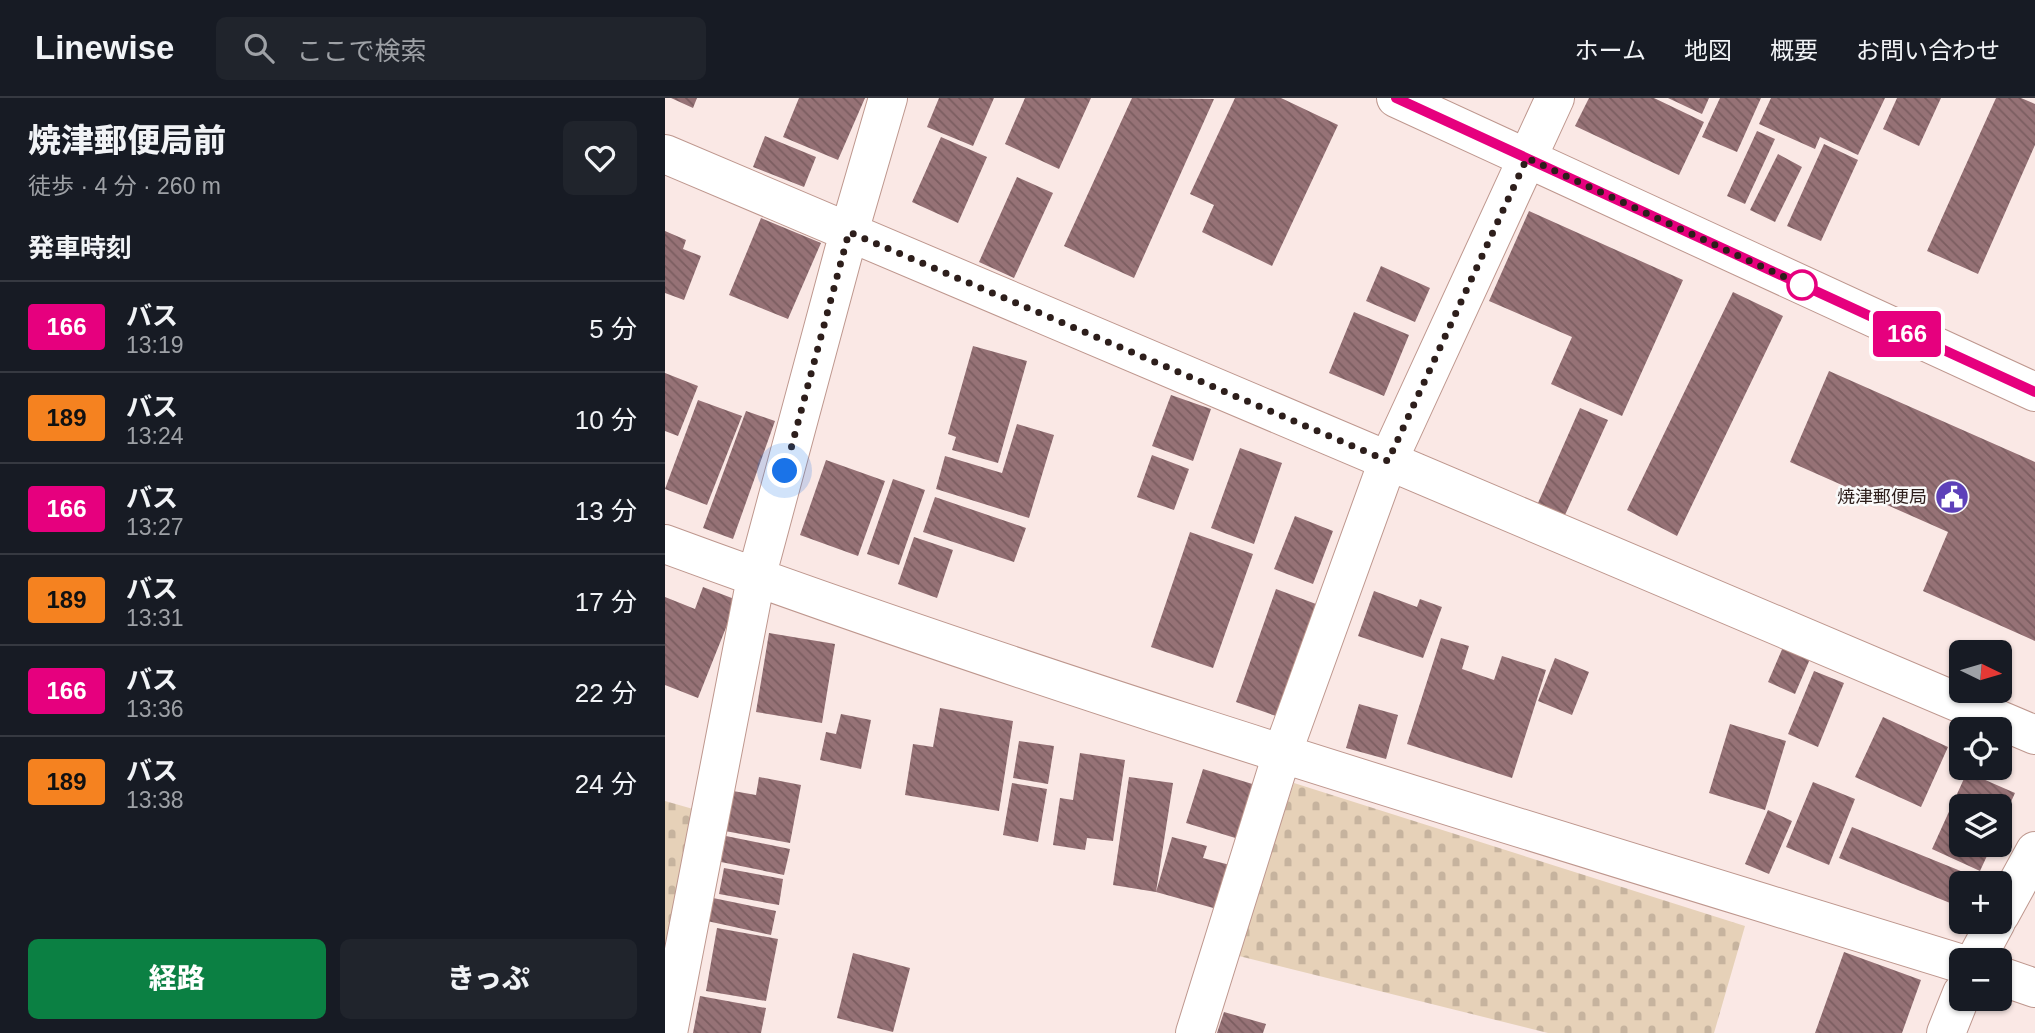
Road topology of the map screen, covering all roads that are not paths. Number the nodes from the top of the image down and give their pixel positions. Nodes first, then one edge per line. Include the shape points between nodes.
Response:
1 (888, 98) edge
2 (1396, 98) edge
3 (1555, 98) edge
4 (665, 154) edge
5 (1527, 158) junction
6 (849, 232) junction
7 (2035, 392) edge
8 (1388, 461) junction
9 (665, 544) edge
10 (756, 578) junction
11 (2035, 735) edge
12 (1282, 754) junction
13 (2035, 851) edge
14 (2012, 893) edge
15 (1949, 960) edge
16 (2012, 980) edge
17 (2035, 988) edge
18 (1955, 1011) edge
19 (668, 1033) edge
20 (1195, 1033) edge
21 (1946, 1033) edge

1 - 6 street
2 - 5 street
3 - 5 street
4 - 6 street
5 - 7 street
5 - 8 street
6 - 8 street
6 - 10 street
8 - 11 street
8 - 12 street
9 - 10 street
10 - 12 street
10 - 19 street
12 - 15 street
12 - 20 street
13 - 14 street
16 - 17 street
18 - 21 street

